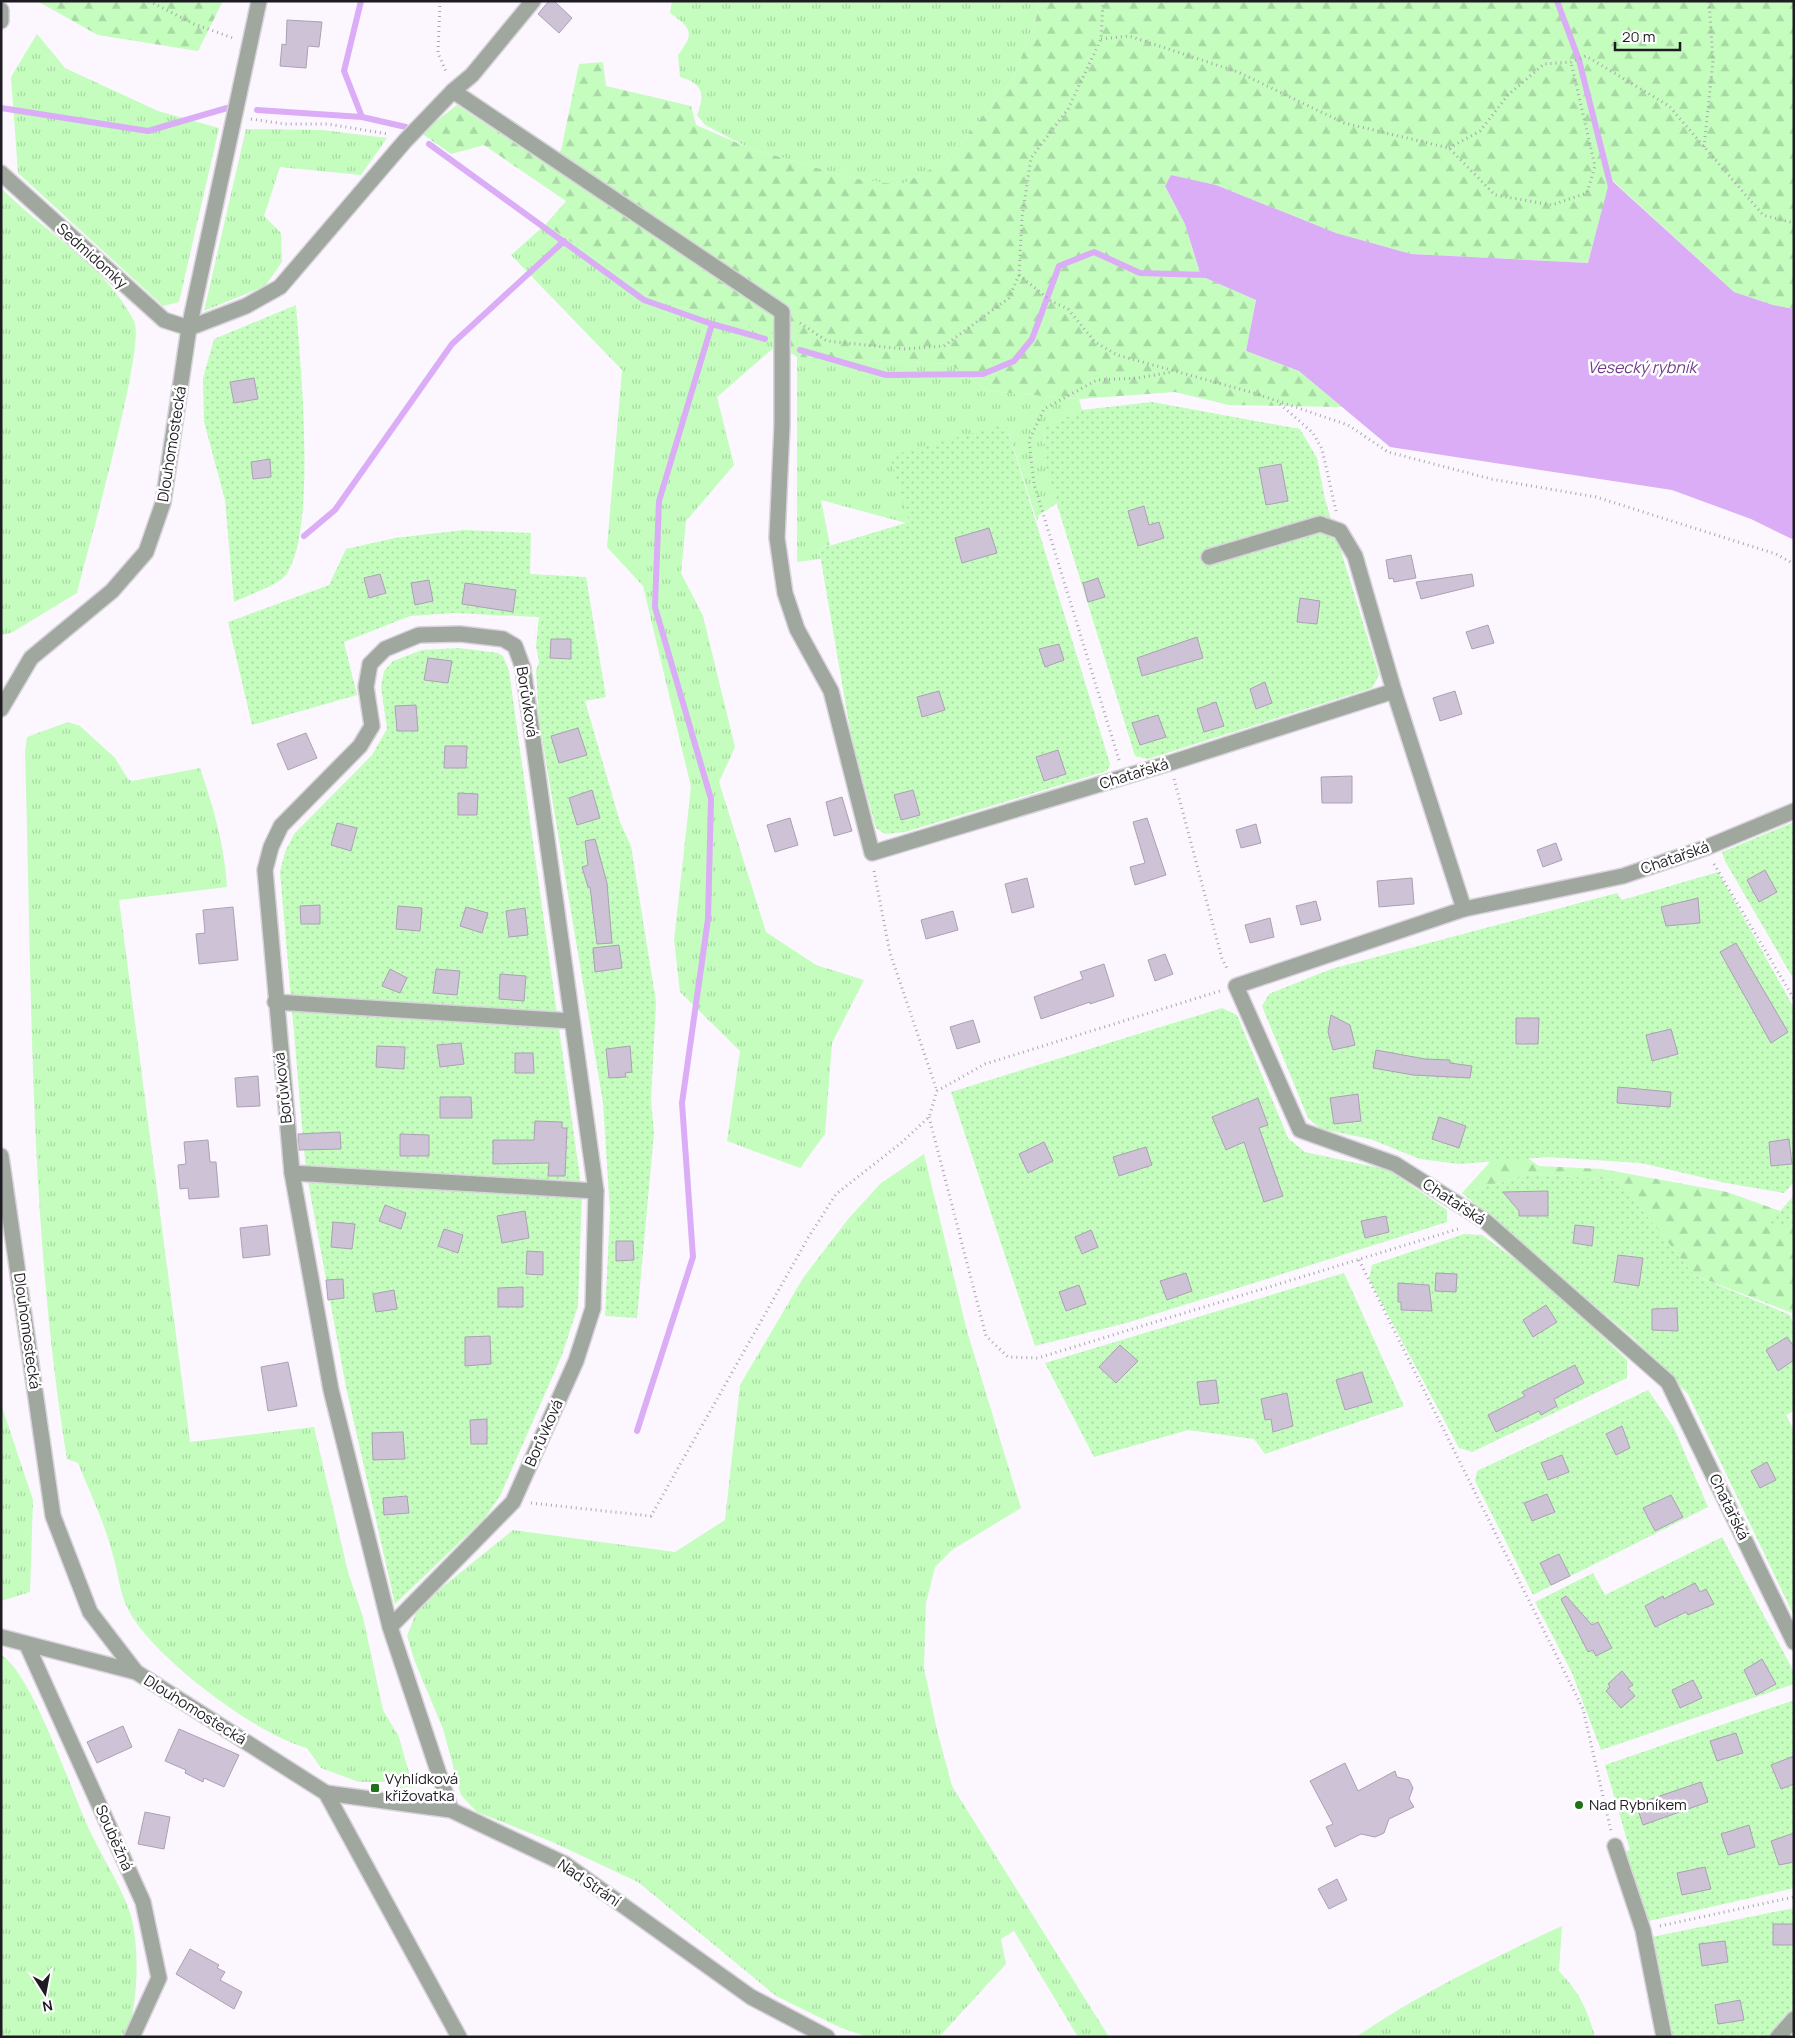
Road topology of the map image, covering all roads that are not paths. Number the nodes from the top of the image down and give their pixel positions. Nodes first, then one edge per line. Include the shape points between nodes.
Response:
1 (259, 1) edge
2 (533, 1) edge
3 (1, 10) edge
4 (1, 21) edge
5 (453, 91) junction
6 (1, 173) edge
7 (190, 328) junction
8 (1210, 557) dead end
9 (1394, 691) junction
10 (1, 709) edge
11 (1794, 812) edge
12 (1464, 909) junction
13 (275, 1002) junction
14 (572, 1021) junction
15 (1, 1156) edge
16 (292, 1173) junction
17 (596, 1190) junction
18 (390, 1627) junction
19 (1, 1637) edge
20 (1794, 1642) edge
21 (27, 1645) junction
22 (136, 1672) junction
23 (326, 1793) junction
24 (451, 1810) junction
25 (1615, 1846) road end
26 (1794, 2019) edge
27 (132, 2037) edge
28 (459, 2037) edge
29 (827, 2037) edge
30 (1664, 2037) edge
31 (1778, 2037) edge

1 - 7 street, Dlouhomostecká
2 - 5 street via 472,75
3 - 4 street
5 - 7 street via 405,141 280,287 246,306
5 - 9 street, Chatařská via 782,312 782,426 777,538 785,593 798,629 831,691 872,853
6 - 7 street, Sedmidomky via 164,320
7 - 10 street, Dlouhomostecká via 163,503 146,552 112,591 31,658
8 - 9 street via 1320,524 1340,531 1355,556
9 - 12 street
11 - 12 street, Chatařská via 1705,848 1622,876
12 - 20 street, Chatařská via 1236,986 1300,1130 1394,1164 1485,1221 1668,1382
13 - 14 street
13 - 14 street, Borůvková via 265,870 281,826 360,746 372,726 366,687 370,664 385,648 419,635 460,634 503,638 515,646 523,668
13 - 16 street, Borůvková
14 - 17 street, Borůvková
15 - 22 street, Dlouhomostecká via 54,1516 90,1612
16 - 17 street
16 - 18 street, Borůvková via 331,1390
17 - 18 street, Borůvková via 593,1308 576,1361 513,1502
18 - 24 street, Borůvková
19 - 21 street
21 - 22 street
21 - 27 street, Souběžná via 143,1902 159,1978
22 - 23 street, Dlouhomostecká
23 - 24 street, Nad Strání
23 - 28 street, Dlouhomostecká
24 - 29 street, Nad Strání via 565,1864 751,1997
25 - 30 street via 1644,1930
26 - 31 street

